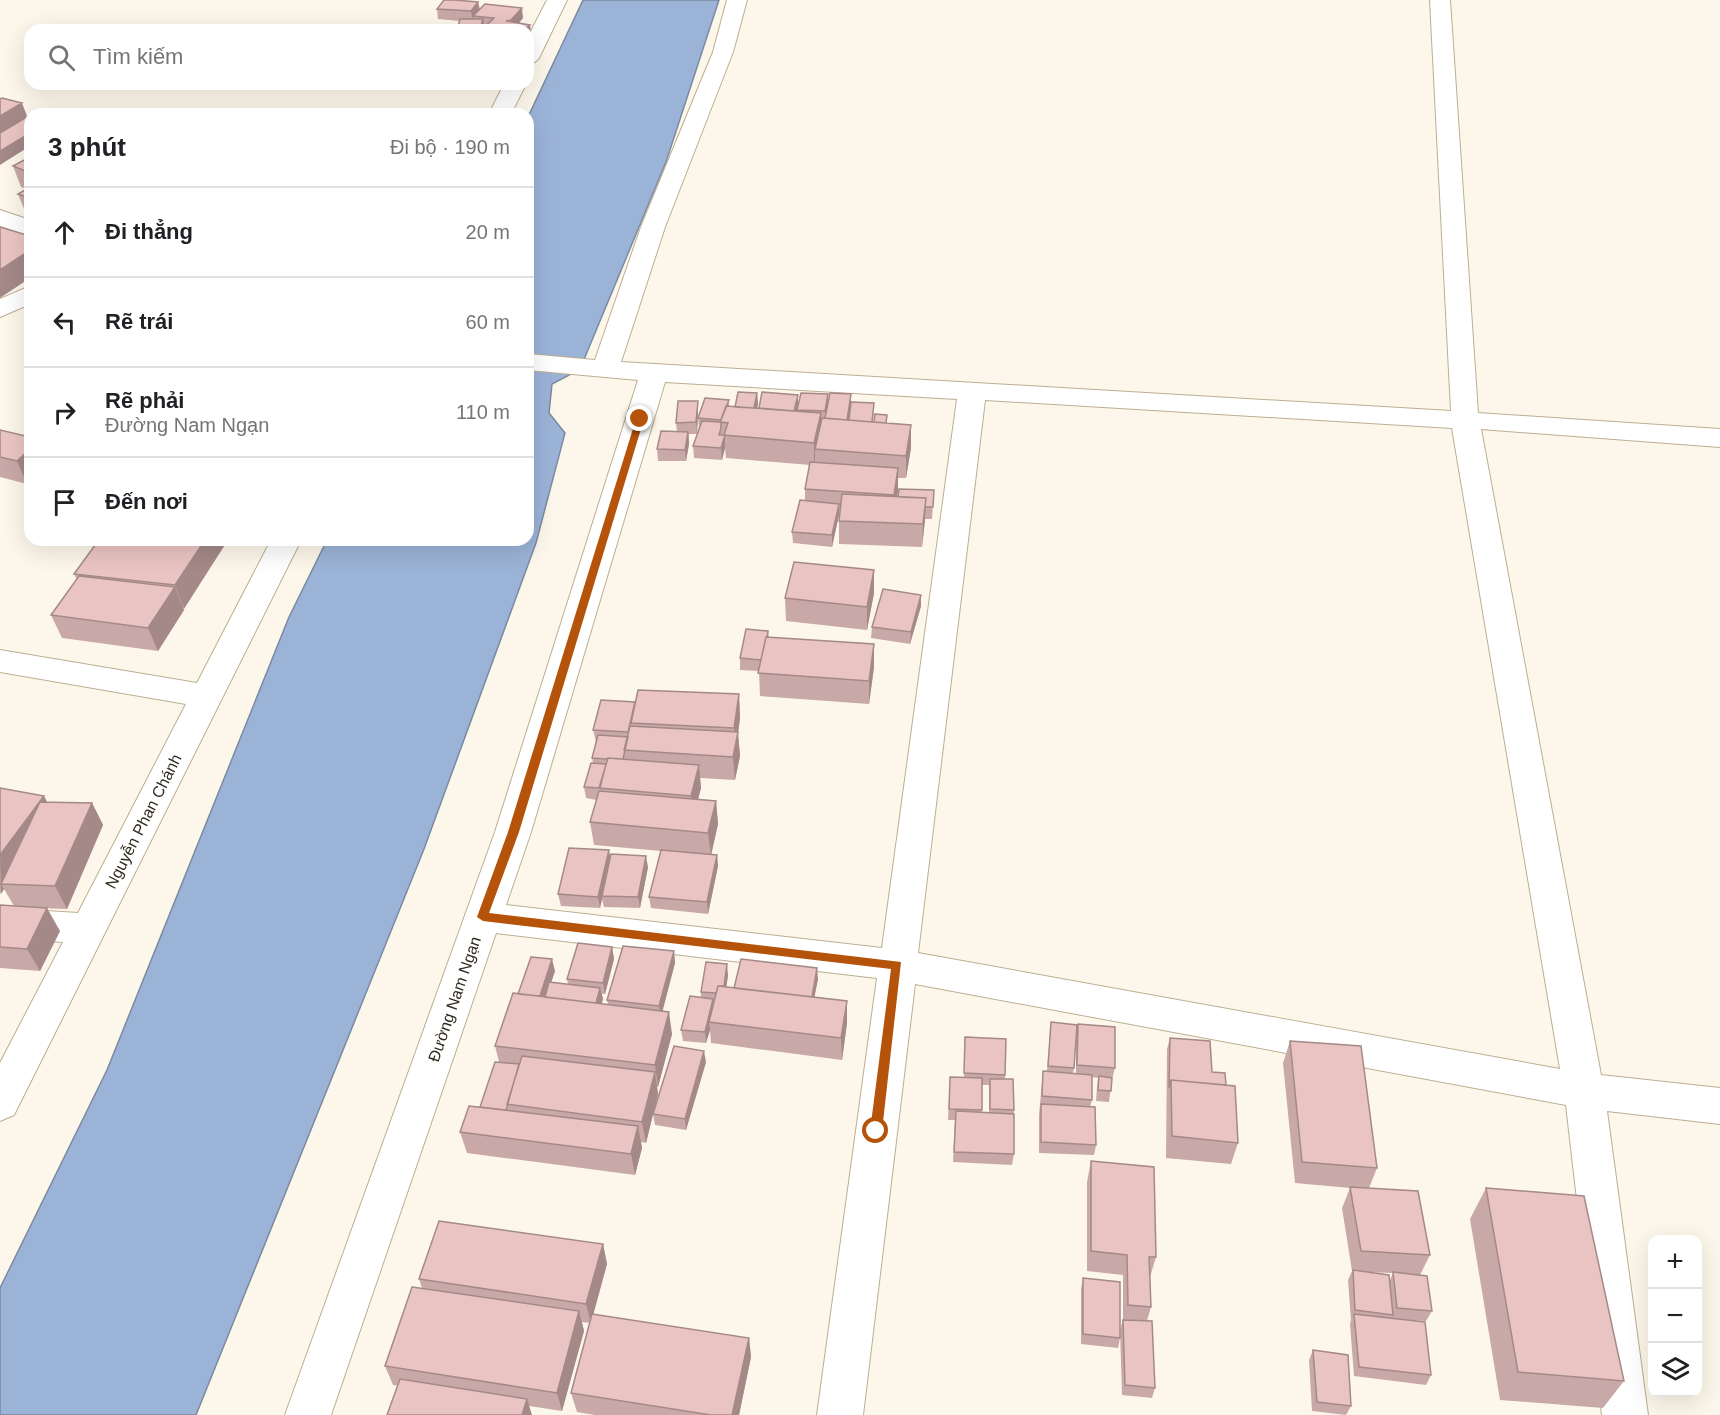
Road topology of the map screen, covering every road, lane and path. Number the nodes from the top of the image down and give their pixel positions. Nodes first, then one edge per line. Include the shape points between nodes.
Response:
1 (557, 0) edge
2 (737, 0) edge
3 (1440, 0) edge
4 (534, 46) edge
5 (512, 90) edge
6 (503, 108) edge
7 (0, 218) edge
8 (24, 227) edge
9 (24, 297) edge
10 (0, 309) edge
11 (534, 363) edge
12 (595, 369) junction
13 (654, 374) junction
14 (972, 392) junction
15 (1465, 420) junction
16 (1720, 438) edge
17 (283, 546) edge
18 (0, 661) edge
19 (206, 696) junction
20 (483, 917) junction
21 (0, 923) edge
22 (88, 929) junction
23 (897, 965) junction
24 (1584, 1091) junction
25 (0, 1102) edge
26 (1720, 1106) edge
27 (309, 1415) edge
28 (840, 1415) edge
29 (1625, 1415) edge

1 - 4 street
2 - 12 street via 723,52
3 - 15 street
5 - 6 street
7 - 8 street
9 - 10 street
11 - 12 street
12 - 13 street
13 - 14 street
13 - 20 street, Đường Nam Ngạn via 513,832
14 - 15 street
14 - 23 street
15 - 16 street
15 - 24 street
17 - 19 street, Nguyễn Phan Chánh
18 - 19 street
19 - 22 street, Nguyễn Phan Chánh
20 - 23 street
20 - 27 street, Đường Nam Ngạn
21 - 22 street
22 - 25 street, Nguyễn Phan Chánh
23 - 24 street
23 - 28 street
24 - 26 street
24 - 29 street

